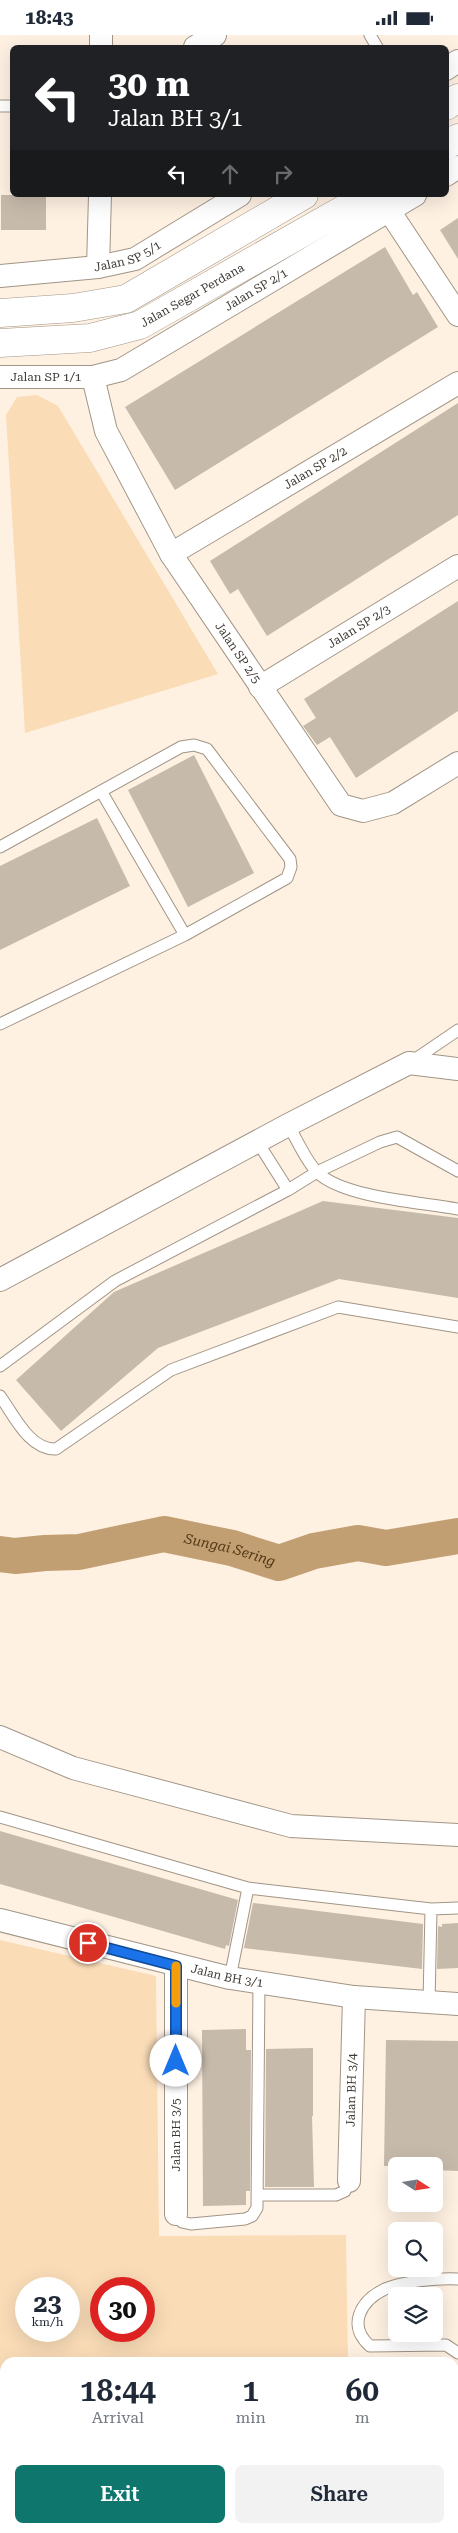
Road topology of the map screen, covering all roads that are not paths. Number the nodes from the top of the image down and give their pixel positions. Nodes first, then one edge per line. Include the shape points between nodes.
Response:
1 (215, 35) edge
2 (198, 45) edge
3 (100, 197) edge
4 (237, 197) edge
5 (301, 197) edge
6 (403, 197) edge
7 (379, 201) edge
8 (98, 267) junction
9 (0, 276) edge
10 (0, 313) edge
11 (458, 315) edge
12 (0, 343) edge
13 (0, 377) edge
14 (92, 377) junction
15 (458, 383) edge
16 (171, 554) junction
17 (458, 566) edge
18 (260, 687) junction
19 (458, 763) edge
20 (101, 791) junction
21 (0, 847) edge
22 (185, 935) junction
23 (0, 1024) edge
24 (458, 1030) edge
25 (409, 1063) junction
26 (458, 1069) edge
27 (288, 1125) junction
28 (257, 1141) junction
29 (458, 1171) edge
30 (317, 1172) junction
31 (288, 1190) junction
32 (458, 1209) edge
33 (0, 1280) edge
34 (458, 1327) edge
35 (0, 1366) edge
36 (0, 1396) edge
37 (0, 1737) edge
38 (0, 1817) edge
39 (458, 1835) edge
40 (248, 1888) junction
41 (458, 1908) edge
42 (431, 1909) junction
43 (0, 1920) edge
44 (176, 1966) junction
45 (230, 1978) junction
46 (259, 1983) junction
47 (354, 1997) junction
48 (429, 2003) junction
49 (458, 2004) edge
50 (349, 2181) joint
51 (257, 2195) junction
52 (176, 2214) joint
53 (458, 2279) edge
54 (458, 2353) edge

1 - 2 street
3 - 8 street
4 - 8 street, Jalan SP 5/1 via 135,259
5 - 10 street via 126,299 73,308
6 - 7 street, Jalan SP 2/1
7 - 11 street
7 - 12 street, Jalan Segar Perdana via 140,325 90,338
7 - 14 street, Jalan SP 2/1 via 121,370
8 - 9 street, Jalan SP 5/1
13 - 14 street, Jalan SP 1/1
14 - 16 street, Jalan SP 2/5 via 106,431
15 - 16 street, Jalan SP 2/2
16 - 18 street, Jalan SP 2/5
17 - 18 street, Jalan SP 2/3
18 - 19 street, Jalan SP 2/5 via 341,805 363,811 393,803
20 - 21 lane
20 - 22 lane
20 - 22 lane via 181,747 194,745 207,749 290,859 287,877
22 - 23 lane
24 - 25 lane
25 - 26 street
25 - 27 street
27 - 28 street
27 - 30 lane
28 - 31 lane
28 - 33 street
29 - 30 lane via 397,1137 380,1141
30 - 31 lane
30 - 32 lane via 332,1184 350,1190
31 - 35 lane via 116,1281
34 - 36 lane via 338,1307 171,1370 56,1449 46,1449 33,1441
37 - 39 street via 73,1768 291,1826
38 - 40 lane
40 - 42 lane
40 - 45 lane
41 - 42 lane
42 - 48 lane
43 - 44 street, Jalan BH 3/1
44 - 45 street, Jalan BH 3/1
44 - 52 street, Jalan BH 3/5
45 - 46 street, Jalan BH 3/1
46 - 47 street, Jalan BH 3/1
46 - 51 lane
47 - 48 street, Jalan BH 3/1
47 - 50 street, Jalan BH 3/4
48 - 49 street, Jalan BH 3/1
50 - 51 lane via 345,2191 336,2195
51 - 52 lane via 257,2208 252,2216 245,2219 191,2224 182,2222
53 - 54 lane via 437,2278 385,2289 362,2307 357,2320 360,2338 370,2346 446,2345

